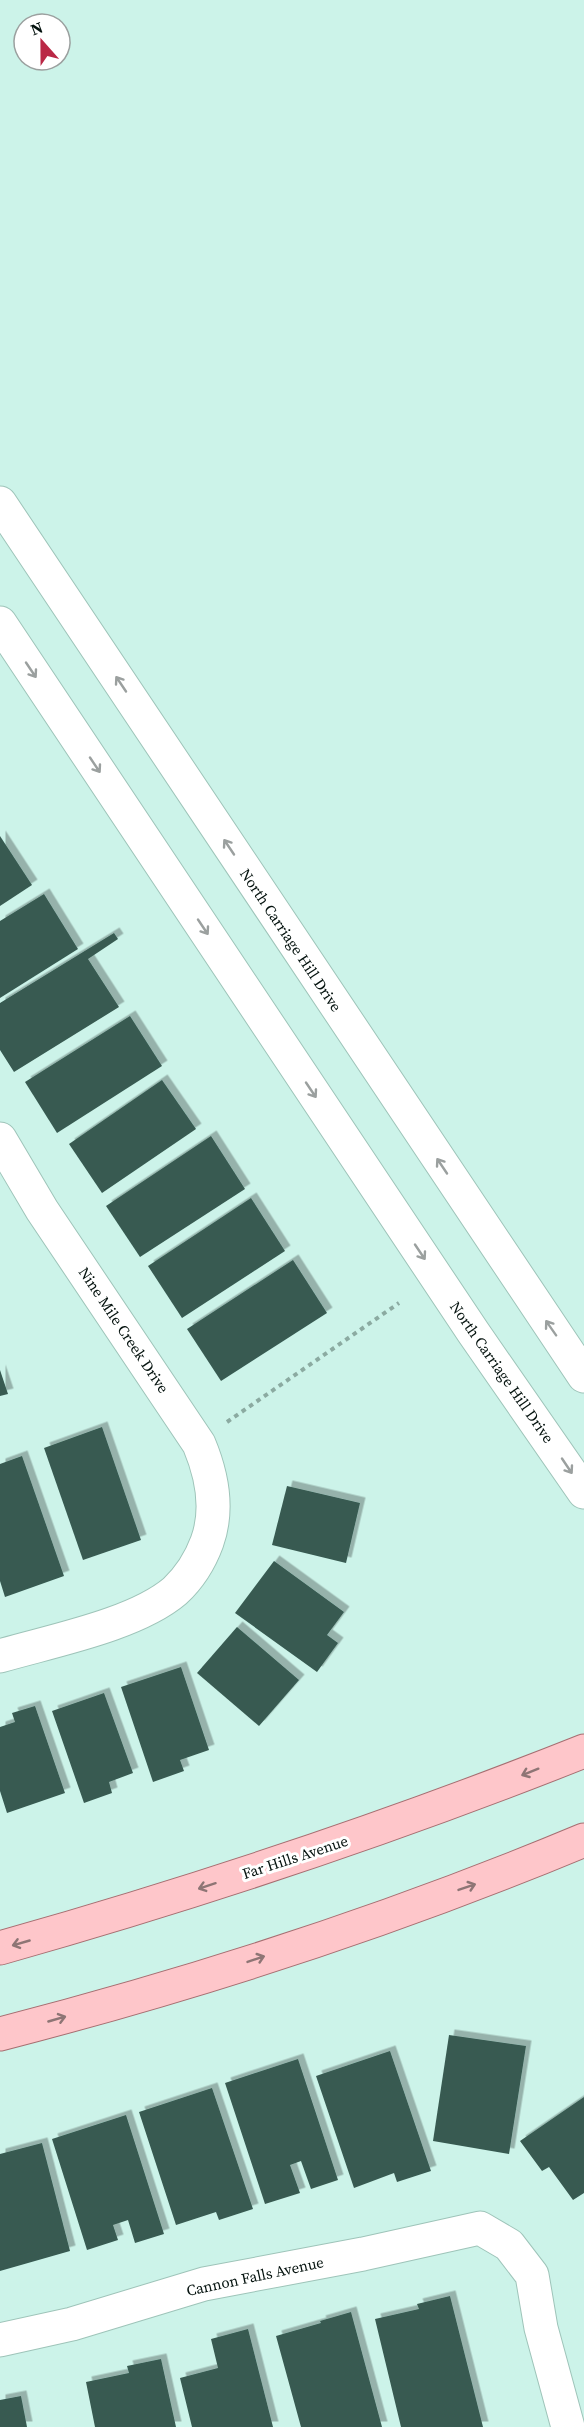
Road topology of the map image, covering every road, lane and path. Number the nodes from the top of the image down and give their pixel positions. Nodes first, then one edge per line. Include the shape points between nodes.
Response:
1 (0, 503) edge
2 (0, 623) edge
3 (0, 1139) edge
4 (10, 1177) edge
5 (399, 1303) dead end
6 (584, 1376) edge
7 (226, 1422) dead end
8 (584, 1492) edge
9 (0, 1656) edge
10 (584, 1750) edge
11 (584, 1840) edge
12 (0, 1948) edge
13 (0, 2034) edge
14 (0, 2340) edge
15 (568, 2427) edge

6 -> 1 street, North Carriage Hill Drive
2 -> 8 street, North Carriage Hill Drive
3 - 4 street, Nine Mile Creek Drive
4 - 9 street, Nine Mile Creek Drive via 42,1210 199,1444 212,1485 213,1510 202,1557 174,1592 153,1605 96,1628
5 - 7 path
10 -> 12 main road, Far Hills Avenue via 348,1840
13 -> 11 main road via 201,1978 496,1877
14 - 15 street, Cannon Falls Avenue via 72,2324 204,2284 480,2228 509,2245 532,2275 541,2328

